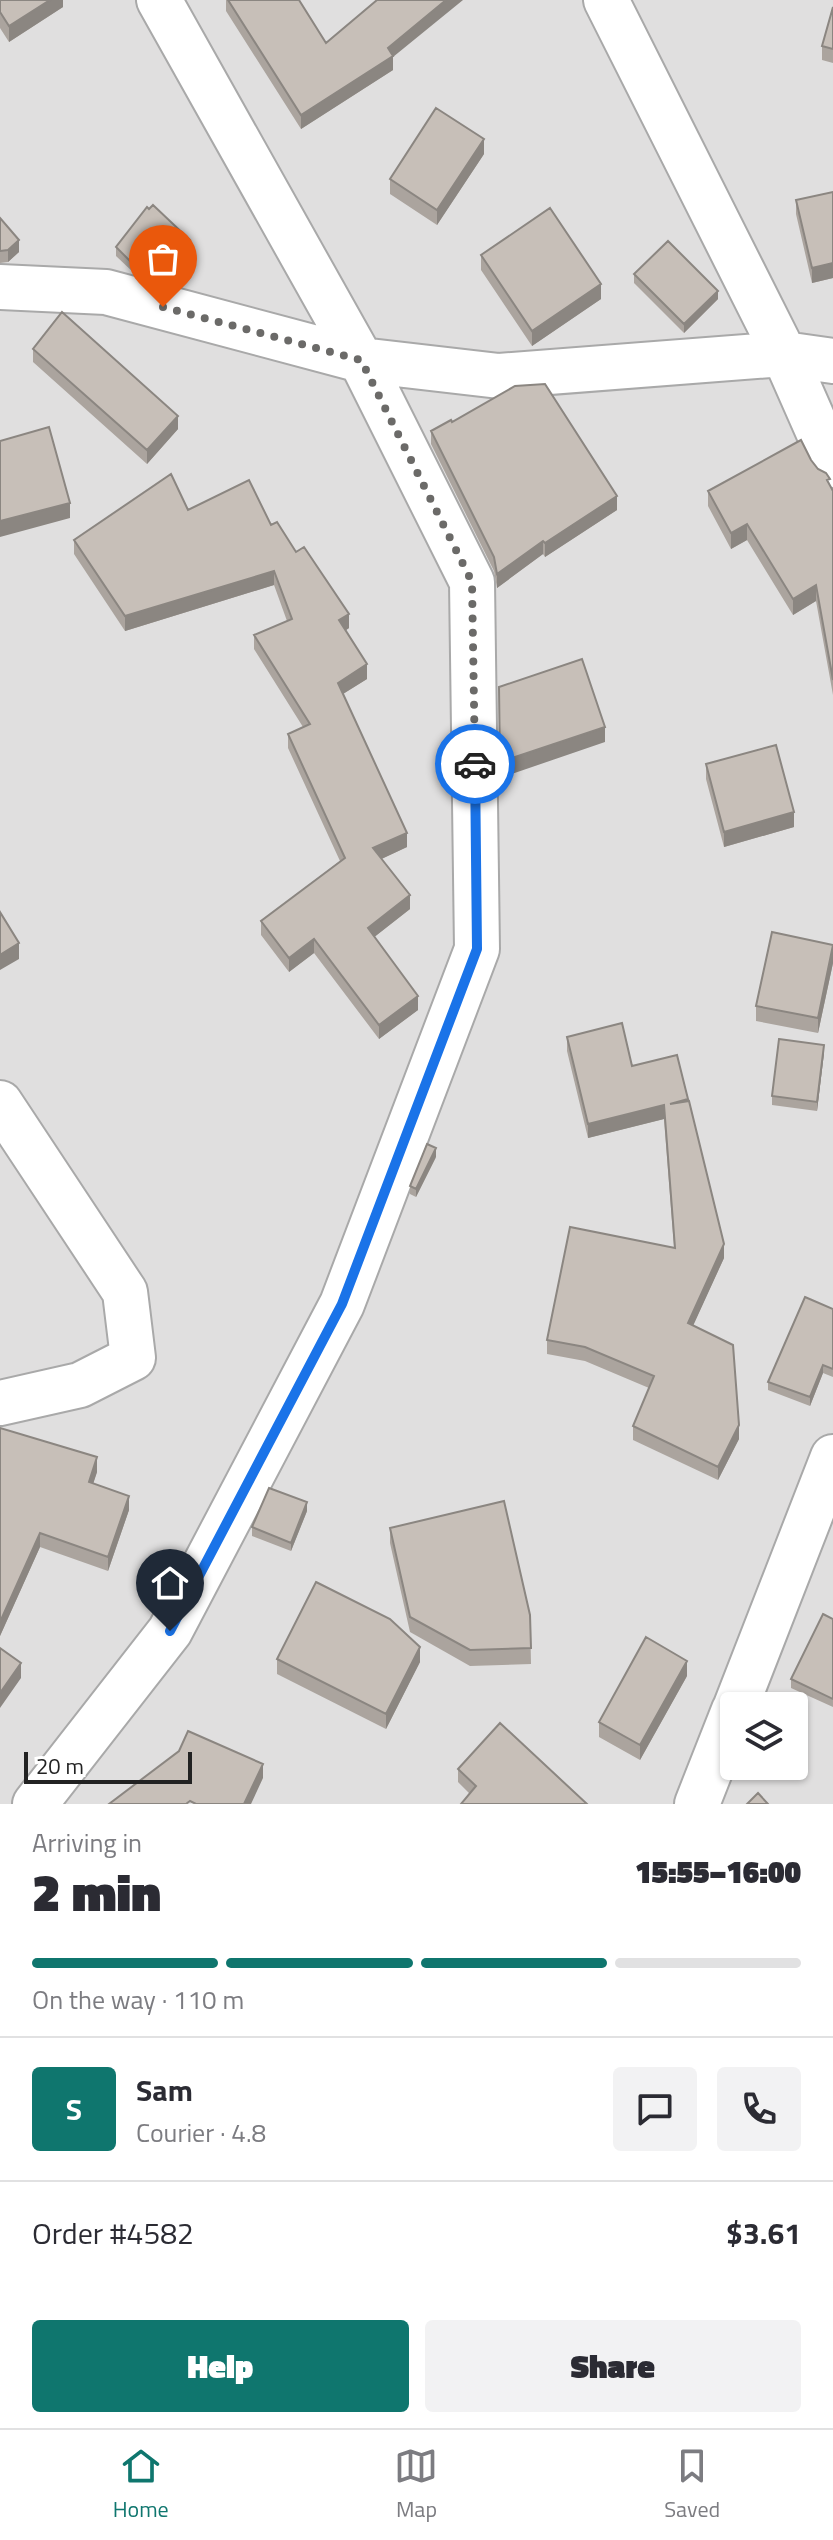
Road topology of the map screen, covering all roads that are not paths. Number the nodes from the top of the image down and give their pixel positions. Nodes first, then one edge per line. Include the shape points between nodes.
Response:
1 (159, 0) edge
2 (606, 0) edge
3 (0, 287) edge
4 (784, 354) junction
5 (361, 360) junction
6 (833, 361) edge
7 (833, 465) edge
8 (0, 1103) edge
9 (0, 1403) edge
10 (833, 1457) edge
11 (741, 1692) edge
12 (720, 1746) edge
13 (35, 1804) edge
14 (697, 1804) edge

1 - 5 street
2 - 4 street
3 - 5 street via 106,292
4 - 5 street via 499,376
4 - 6 street
4 - 7 street
5 - 13 street via 472,582 477,949 342,1304 170,1631
8 - 9 street via 125,1292 133,1358 80,1385
10 - 11 street
12 - 14 street

